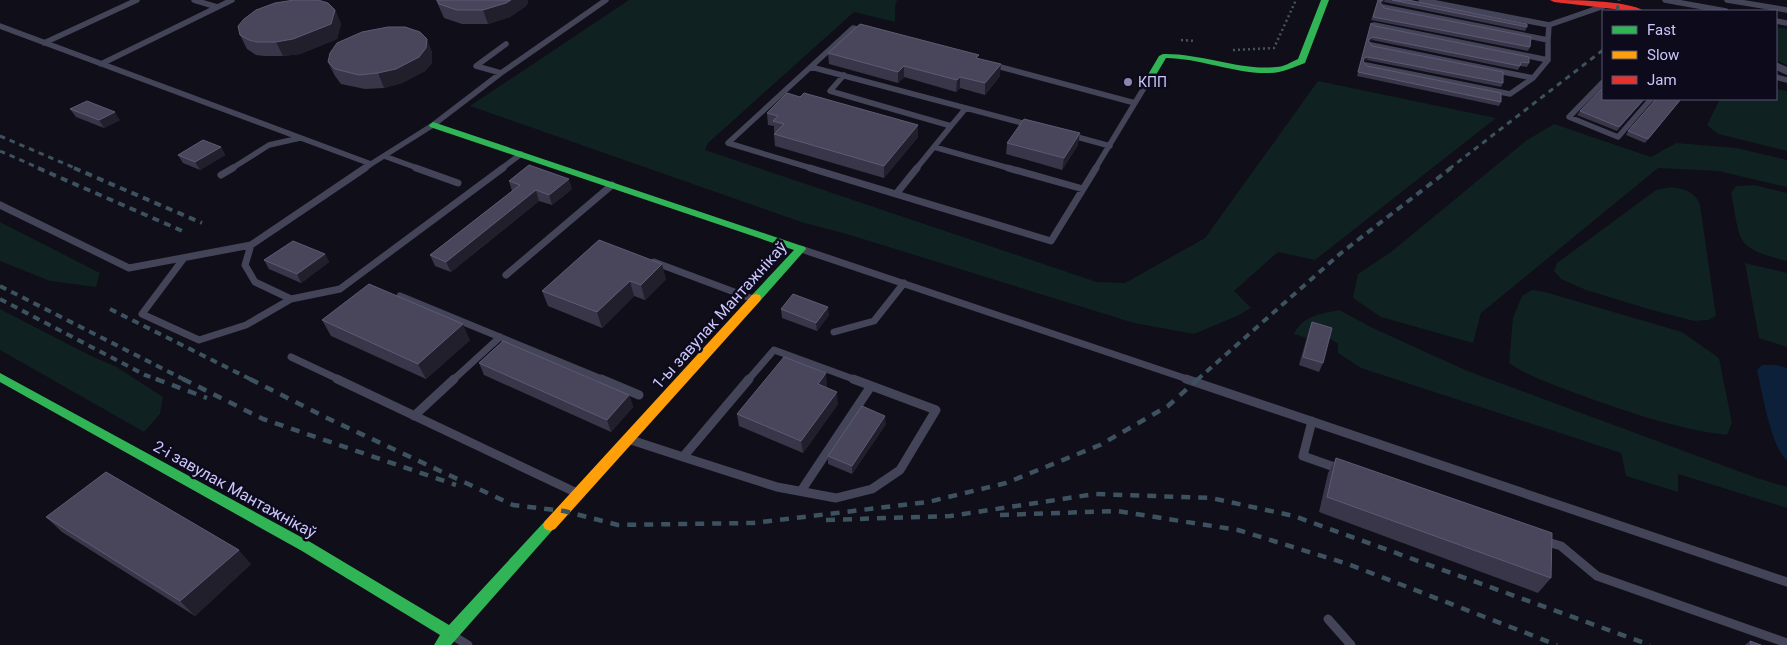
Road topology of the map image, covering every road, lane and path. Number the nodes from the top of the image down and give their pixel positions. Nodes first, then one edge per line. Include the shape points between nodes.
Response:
1 (137, 0) edge
2 (194, 0) edge
3 (232, 0) edge
4 (606, 0) edge
5 (1325, 0) edge
6 (1422, 0) edge
7 (1554, 0) edge
8 (1665, 0) edge
9 (1727, 0) edge
10 (1608, 5) junction
11 (217, 7) junction
12 (1383, 8) edge
13 (1635, 10) edge
14 (1720, 10) edge
15 (1787, 10) edge
16 (1374, 25) edge
17 (1549, 25) junction
18 (0, 26) edge
19 (872, 33) edge
20 (1548, 40) junction
21 (44, 42) junction
22 (506, 44) dead end
23 (1371, 45) edge
24 (1548, 60) junction
25 (985, 63) edge
26 (101, 64) junction
27 (1366, 65) edge
28 (811, 67) junction
29 (501, 73) junction
30 (844, 75) junction
31 (1533, 78) junction
32 (1147, 83) joint
33 (1602, 83) edge
34 (1650, 100) edge
35 (1135, 103) junction
36 (966, 108) junction
37 (433, 125) junction
38 (951, 126) junction
39 (1033, 126) edge
40 (1062, 133) edge
41 (300, 138) junction
42 (1110, 146) junction
43 (934, 147) junction
44 (521, 154) junction
45 (384, 156) junction
46 (371, 164) junction
47 (221, 174) dead end
48 (458, 183) dead end
49 (612, 185) junction
50 (1083, 189) junction
51 (896, 194) junction
52 (0, 205) edge
53 (251, 245) junction
54 (801, 249) junction
55 (184, 258) junction
56 (646, 259) edge
57 (506, 275) dead end
58 (904, 283) junction
59 (400, 296) edge
60 (290, 299) junction
61 (755, 299) junction
62 (834, 332) dead end
63 (500, 337) junction
64 (291, 357) dead end
65 (0, 377) edge
66 (871, 386) junction
67 (639, 395) dead end
68 (414, 416) junction
69 (1312, 421) junction
70 (629, 439) junction
71 (683, 457) junction
72 (1349, 472) edge
73 (801, 491) junction
74 (579, 494) junction
75 (1533, 536) edge
76 (1787, 582) edge
77 (1328, 619) dead end
78 (451, 634) junction
79 (1787, 643) edge
80 (442, 645) edge
81 (468, 645) edge
82 (1351, 645) edge

1 - 21 lane
2 - 11 lane
3 - 11 lane
4 - 29 lane
5 - 32 street via 1302,61 1278,70 1249,69 1180,54 1163,56
6 - 17 lane
7 - 10 street
8 - 14 lane
9 - 15 lane
10 - 13 street
10 - 17 lane
11 - 26 lane
12 - 20 lane
16 - 24 lane
17 - 20 lane
18 - 21 lane
19 - 28 lane via 853,28
20 - 24 lane
21 - 26 lane
22 - 29 lane via 476,66
23 - 31 lane
24 - 31 lane
25 - 35 lane
26 - 41 lane
27 - 31 lane via 1510,94
28 - 30 lane
28 - 51 lane via 728,143
29 - 37 lane
30 - 36 lane
30 - 38 lane via 830,91
32 - 35 lane
33 - 34 lane via 1569,118 1618,137
35 - 42 lane
36 - 38 lane
36 - 39 lane
37 - 44 street, 1-ы завулак Мантажнікаў
37 - 45 lane
38 - 43 lane
40 - 42 lane
41 - 46 lane
41 - 47 lane via 269,145
42 - 50 lane
43 - 50 lane
43 - 51 lane
44 - 49 street, 1-ы завулак Мантажнікаў
44 - 60 lane via 340,288
45 - 46 lane
45 - 48 lane
46 - 53 lane
49 - 54 street, 1-ы завулак Мантажнікаў
49 - 57 lane
50 - 51 lane via 1052,241
52 - 55 lane via 129,268
53 - 55 lane
53 - 60 lane via 245,265 255,282
54 - 58 lane
54 - 61 street, 1-ы завулак Мантажнікаў
55 - 60 lane via 142,314 199,340 246,325
56 - 61 lane
58 - 62 lane via 874,321
58 - 69 lane
59 - 63 lane
61 - 70 street, 1-ы завулак Мантажнікаў
63 - 67 lane
63 - 68 lane
64 - 68 lane
65 - 78 street, 2-і завулак Мантажнікаў via 307,547
66 - 71 lane via 774,350
66 - 73 lane
66 - 73 lane via 936,410 900,470 872,489 836,498
68 - 74 lane
69 - 72 lane via 1302,456
69 - 76 lane
70 - 71 lane
70 - 74 street, 1-ы завулак Мантажнікаў
71 - 73 lane via 777,487
74 - 78 street, 1-ы завулак Мантажнікаў
75 - 79 lane via 1561,546 1597,576
77 - 82 lane
78 - 80 street, 1-ы завулак Мантажнікаў
78 - 81 lane

